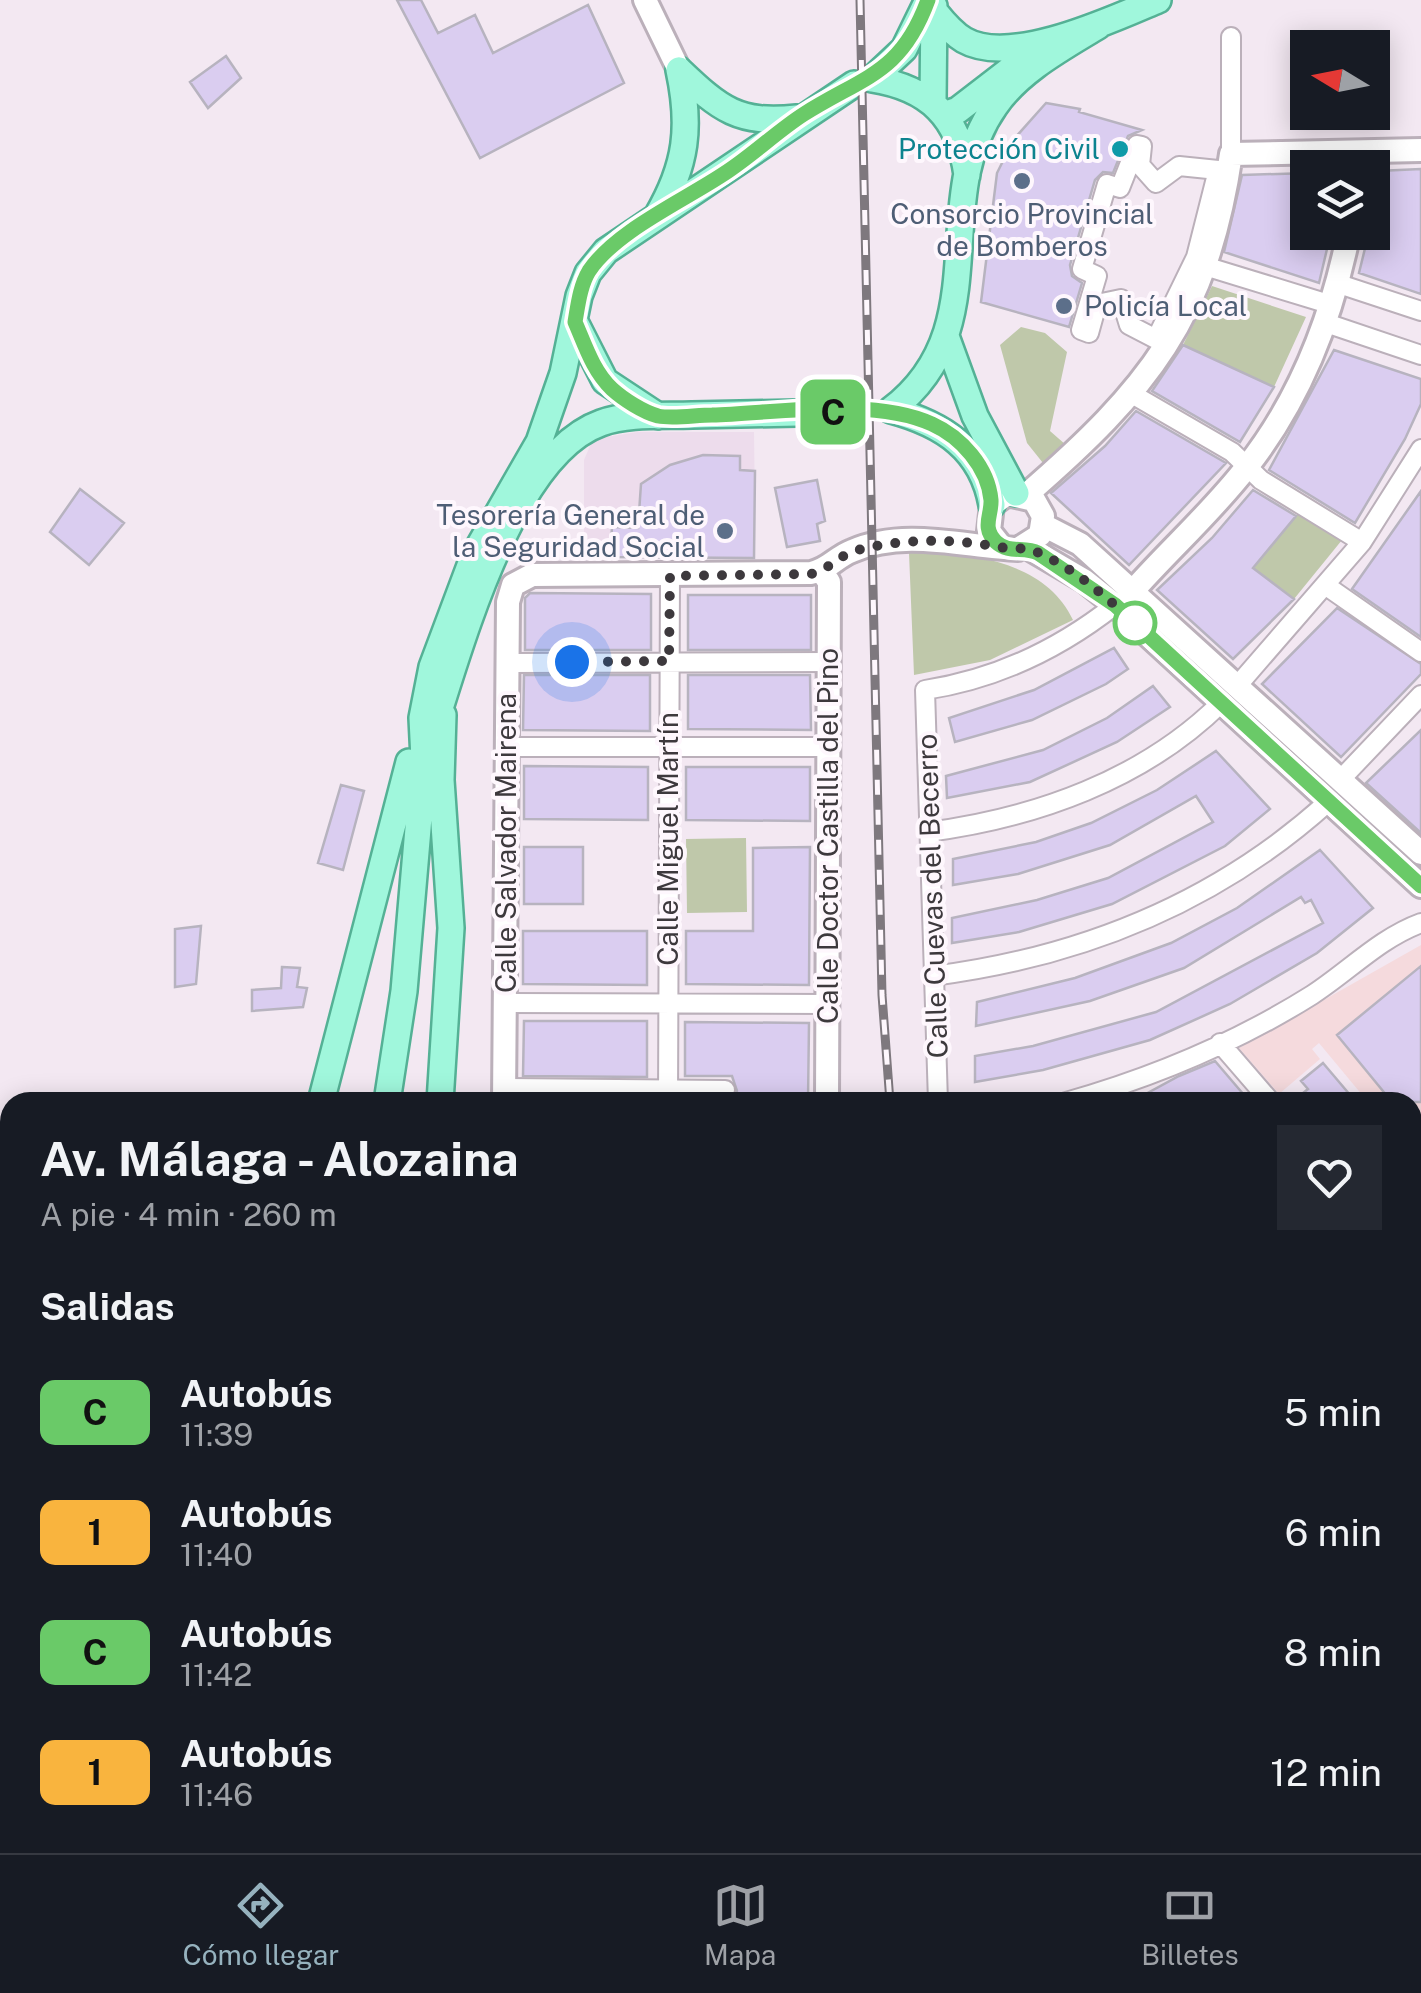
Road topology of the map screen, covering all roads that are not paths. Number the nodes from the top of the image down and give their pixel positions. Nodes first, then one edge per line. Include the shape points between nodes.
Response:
1 (646, 0) edge
2 (1158, 0) edge
3 (932, 4) edge
4 (1098, 26) junction
5 (1067, 36) junction
6 (1231, 37) dead end
7 (679, 70) junction
8 (863, 81) junction
9 (939, 107) junction
10 (797, 118) junction
11 (1421, 150) edge
12 (1231, 154) junction
13 (1390, 155) edge
14 (1290, 157) edge
15 (967, 175) junction
16 (657, 216) junction
17 (1345, 250) edge
18 (1208, 267) junction
19 (1332, 304) junction
20 (1421, 311) edge
21 (575, 322) junction
22 (1128, 325) joint
23 (947, 339) junction
24 (1421, 355) edge
25 (1132, 394) junction
26 (845, 412) tunnel mouth
27 (658, 416) junction
28 (1421, 448) edge
29 (1246, 468) junction
30 (1021, 494) junction
31 (989, 514) junction
32 (1043, 526) junction
33 (966, 540) junction
34 (1362, 542) junction
35 (1000, 546) junction
36 (1027, 547) junction
37 (822, 572) junction
38 (670, 576) junction
39 (1325, 585) junction
40 (1123, 598) junction
41 (1421, 652) edge
42 (669, 661) junction
43 (507, 662) junction
44 (829, 662) junction
45 (1238, 685) junction
46 (445, 695) junction
47 (1421, 695) edge
48 (1221, 703) junction
49 (422, 718) junction
50 (507, 747) junction
51 (828, 747) junction
52 (668, 748) junction
53 (424, 758) junction
54 (1342, 778) junction
55 (1328, 802) junction
56 (928, 832) junction
57 (1421, 853) edge
58 (1421, 886) edge
59 (1421, 923) edge
60 (933, 976) junction
61 (506, 1003) junction
62 (668, 1003) junction
63 (827, 1004) junction
64 (1220, 1043) junction
65 (725, 1090) dead end
66 (324, 1092) edge
67 (389, 1092) edge
68 (441, 1092) edge
69 (504, 1092) edge
70 (668, 1092) edge
71 (706, 1092) edge
72 (826, 1092) edge
73 (938, 1092) edge
74 (1103, 1092) edge
75 (1262, 1092) edge

1 - 7 street
2 - 4 main road
3 - 5 main road via 964,40 983,47
3 - 8 main road via 904,49
3 - 9 main road
4 - 5 main road
4 - 15 main road via 1008,90 992,109
5 - 9 main road via 997,76 978,96
6 - 12 street
7 - 10 main road via 728,112 748,119
7 - 16 main road via 686,150
8 - 9 main road via 912,88
8 - 10 main road
9 - 15 main road via 963,148
10 - 16 main road
11 - 13 street
12 - 14 street
12 - 18 street
15 - 23 main road
16 - 21 main road via 588,272
17 - 19 street
18 - 19 street
18 - 25 street via 1162,355
19 - 20 street
19 - 24 street
19 - 29 street via 1292,395
21 - 27 main road via 605,381
21 - 49 main road via 538,442 450,612
22 - 22 street via 1156,339 1173,310 1200,246 1218,170 1179,166 1156,182 1140,165 1138,144 1125,182 1120,188 1107,184 1082,270 1097,276 1081,330 1089,333 1097,304 1121,299
23 - 30 main road via 975,416
23 - 31 main road via 923,382 891,410 955,438 980,466
25 - 29 street via 1232,452
25 - 30 street
26 - 27 main road
27 - 46 main road via 602,422 563,448 542,474 491,563
28 - 34 street
29 - 34 street
29 - 40 street
30 - 31 street
30 - 32 street via 1040,507
31 - 33 street
31 - 35 street
32 - 36 street
32 - 40 street via 1080,544
33 - 35 street
33 - 37 street via 852,550
34 - 39 street
35 - 36 street
36 - 40 street
37 - 38 street
37 - 44 street, Calle Doctor Castilla del Pino via 829,582
38 - 42 street, Calle Miguel Martín
38 - 43 street, Calle Salvador Mairena via 532,574 512,585
39 - 41 street
39 - 45 street
40 - 45 street
40 - 48 street
40 - 56 street, Calle Cuevas del Becerro via 1041,655 925,690
42 - 43 street
42 - 44 street
42 - 52 street, Calle Miguel Martín
43 - 50 street, Calle Salvador Mairena
44 - 51 street, Calle Doctor Castilla del Pino
45 - 54 street
46 - 53 main road
46 - 68 main road via 441,780 450,988
47 - 54 street
48 - 55 street
48 - 56 street via 1147,760 1102,783 1020,816
49 - 53 main road
49 - 66 main road
50 - 52 street
50 - 61 street, Calle Salvador Mairena
51 - 52 street
51 - 63 street, Calle Doctor Castilla del Pino
52 - 62 street, Calle Miguel Martín
53 - 67 main road
54 - 57 street
55 - 58 street
55 - 60 street via 1244,866 1168,911 1066,950
56 - 60 street, Calle Cuevas del Becerro
59 - 64 street via 1393,934 1311,995
60 - 73 street, Calle Cuevas del Becerro
61 - 62 street
61 - 69 street, Calle Salvador Mairena
62 - 63 street
62 - 70 street, Calle Miguel Martín
63 - 72 street, Calle Doctor Castilla del Pino
64 - 74 street
64 - 75 street
65 - 71 street

